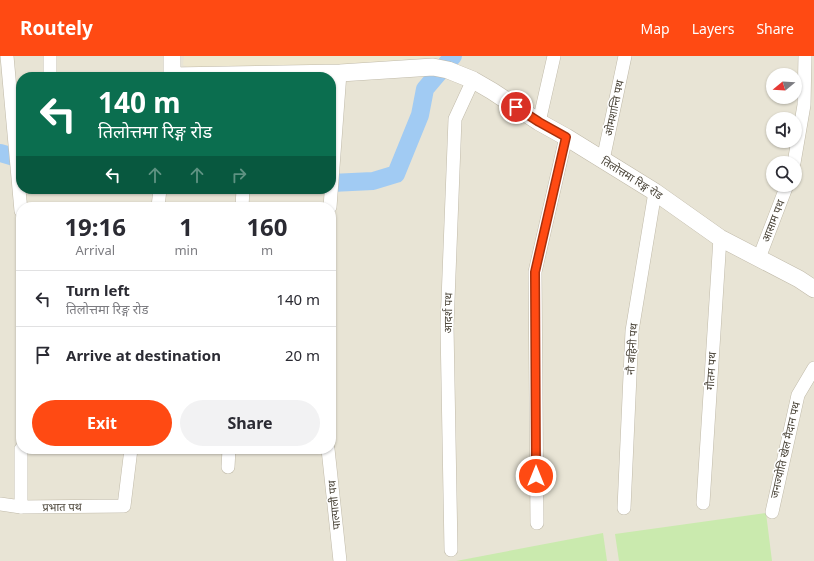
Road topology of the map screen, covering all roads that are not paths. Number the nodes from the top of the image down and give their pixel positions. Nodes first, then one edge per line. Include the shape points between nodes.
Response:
1 (7, 56) edge
2 (50, 56) edge
3 (172, 56) edge
4 (554, 56) edge
5 (625, 56) edge
6 (805, 56) edge
7 (50, 72) edge
8 (172, 72) edge
9 (336, 73) edge
10 (340, 73) junction
11 (473, 80) junction
12 (539, 122) junction
13 (336, 124) edge
14 (566, 137) junction
15 (795, 156) edge
16 (16, 157) edge
17 (603, 160) junction
18 (655, 192) junction
19 (784, 192) edge
20 (720, 238) junction
21 (759, 258) junction
22 (814, 289) edge
23 (814, 368) edge
24 (22, 454) edge
25 (130, 454) edge
26 (228, 454) edge
27 (329, 454) edge
28 (228, 467) dead end
29 (703, 503) dead end
30 (0, 504) edge
31 (21, 507) junction
32 (624, 508) dead end
33 (772, 512) dead end
34 (536, 523) dead end
35 (450, 550) dead end
36 (340, 561) edge

1 - 16 street
2 - 7 street
3 - 8 street, तिलोत्तमा रिङ्ग रोड
4 - 12 street
5 - 17 street, ओमशान्ति पथ
6 - 15 street via 804,105
9 - 10 street, तिलोत्तमा रिङ्ग रोड
10 - 11 street, तिलोत्तमा रिङ्ग रोड via 440,69
10 - 13 street
11 - 12 street, तिलोत्तमा रिङ्ग रोड
11 - 35 street, आदर्श पथ via 455,119 448,326
12 - 14 street, तिलोत्तमा रिङ्ग रोड
14 - 17 street, तिलोत्तमा रिङ्ग रोड
14 - 34 street via 535,272
17 - 18 street, तिलोत्तमा रिङ्ग रोड
18 - 20 street, तिलोत्तमा रिङ्ग रोड
18 - 32 street, नौ बहिनी पथ via 632,331
19 - 21 street, आसाम पथ
20 - 21 street, तिलोत्तमा रिङ्ग रोड
20 - 29 street, गौतम पथ
21 - 22 street, तिलोत्तमा रिङ्ग रोड
23 - 33 street, जनज्योति खेल मैदान पथ via 798,395
24 - 31 street
25 - 31 street, प्रभात पथ via 124,506
26 - 28 street
27 - 36 street, पाल्पाली पथ
30 - 31 street, प्रभात पथ

